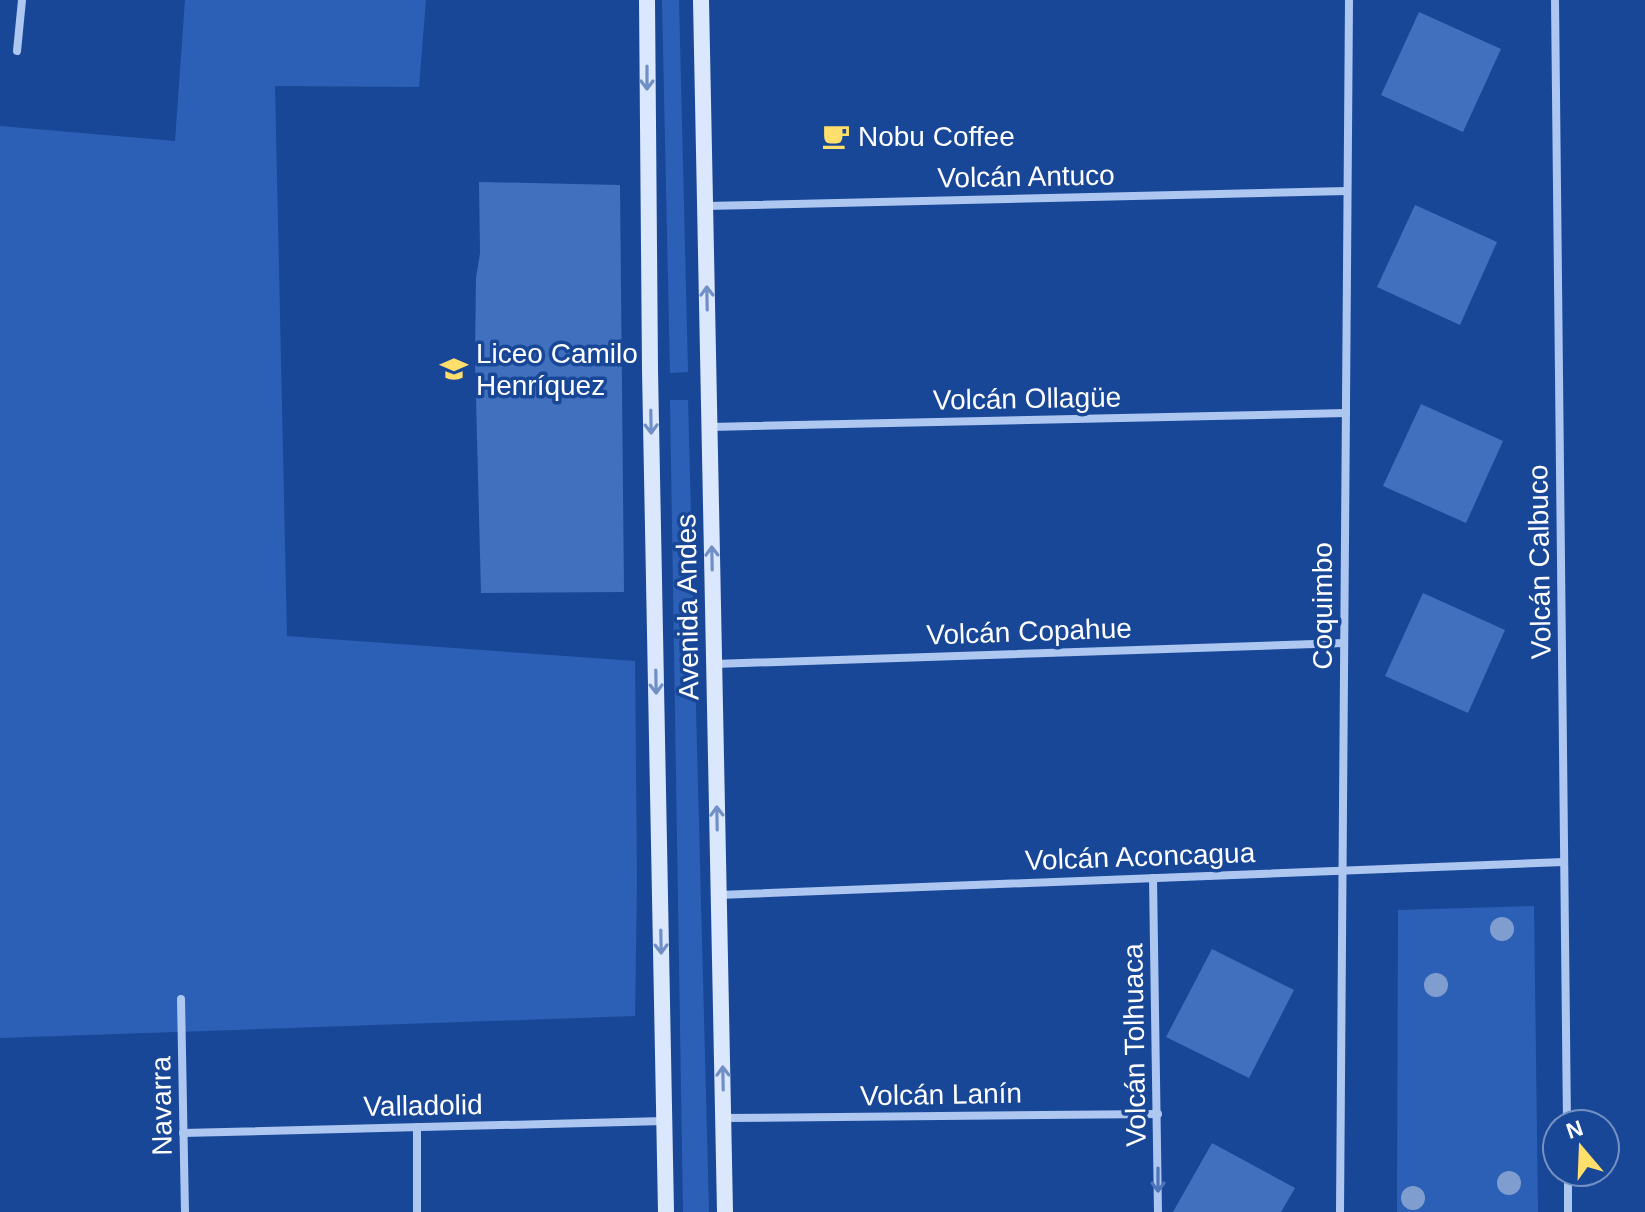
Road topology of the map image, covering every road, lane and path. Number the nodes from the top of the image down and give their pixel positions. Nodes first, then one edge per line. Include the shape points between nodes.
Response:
1 (22, 0) edge
2 (647, 0) edge
3 (701, 0) edge
4 (1349, 0) edge
5 (1555, 0) edge
6 (17, 51) dead end
7 (1347, 191) junction
8 (706, 206) junction
9 (1346, 413) junction
10 (710, 427) junction
11 (1344, 643) junction
12 (715, 664) junction
13 (1564, 862) junction
14 (1343, 870) junction
15 (1153, 878) junction
16 (719, 895) junction
17 (181, 999) dead end
18 (1567, 1108) edge
19 (1158, 1114) junction
20 (724, 1118) junction
21 (664, 1121) junction
22 (417, 1127) junction
23 (183, 1133) junction
24 (1568, 1188) edge
25 (185, 1212) edge
26 (417, 1212) edge
27 (666, 1212) edge
28 (725, 1212) edge
29 (1158, 1212) edge
30 (1340, 1212) edge
31 (1568, 1212) edge

1 - 6 street
2 -> 21 main road, Avenida Andes
3 - 8 main road, Avenida Andes
4 - 7 street, Coquimbo
5 - 13 street, Volcán Calbuco
7 - 8 street, Volcán Antuco
7 - 9 street, Coquimbo
10 -> 8 main road, Avenida Andes
9 - 10 street, Volcán Ollagüe
9 - 11 street, Coquimbo
12 -> 10 main road, Avenida Andes
11 - 12 street, Volcán Copahue
11 - 14 street, Coquimbo
16 -> 12 main road, Avenida Andes
13 - 14 street, Volcán Aconcagua
13 - 18 street, Volcán Calbuco
14 - 15 street, Volcán Aconcagua
14 - 30 street, Coquimbo
15 - 16 street, Volcán Aconcagua
15 - 19 street, Volcán Tolhuaca
20 -> 16 main road, Avenida Andes
17 - 23 street, Navarra
19 - 20 street, Volcán Lanín
19 -> 29 street, Volcán Tolhuaca
20 - 28 main road, Avenida Andes
21 - 22 street, Valladolid
21 - 27 main road, Avenida Andes
22 - 23 street, Valladolid
22 - 26 street
23 - 25 street, Navarra
24 - 31 street

